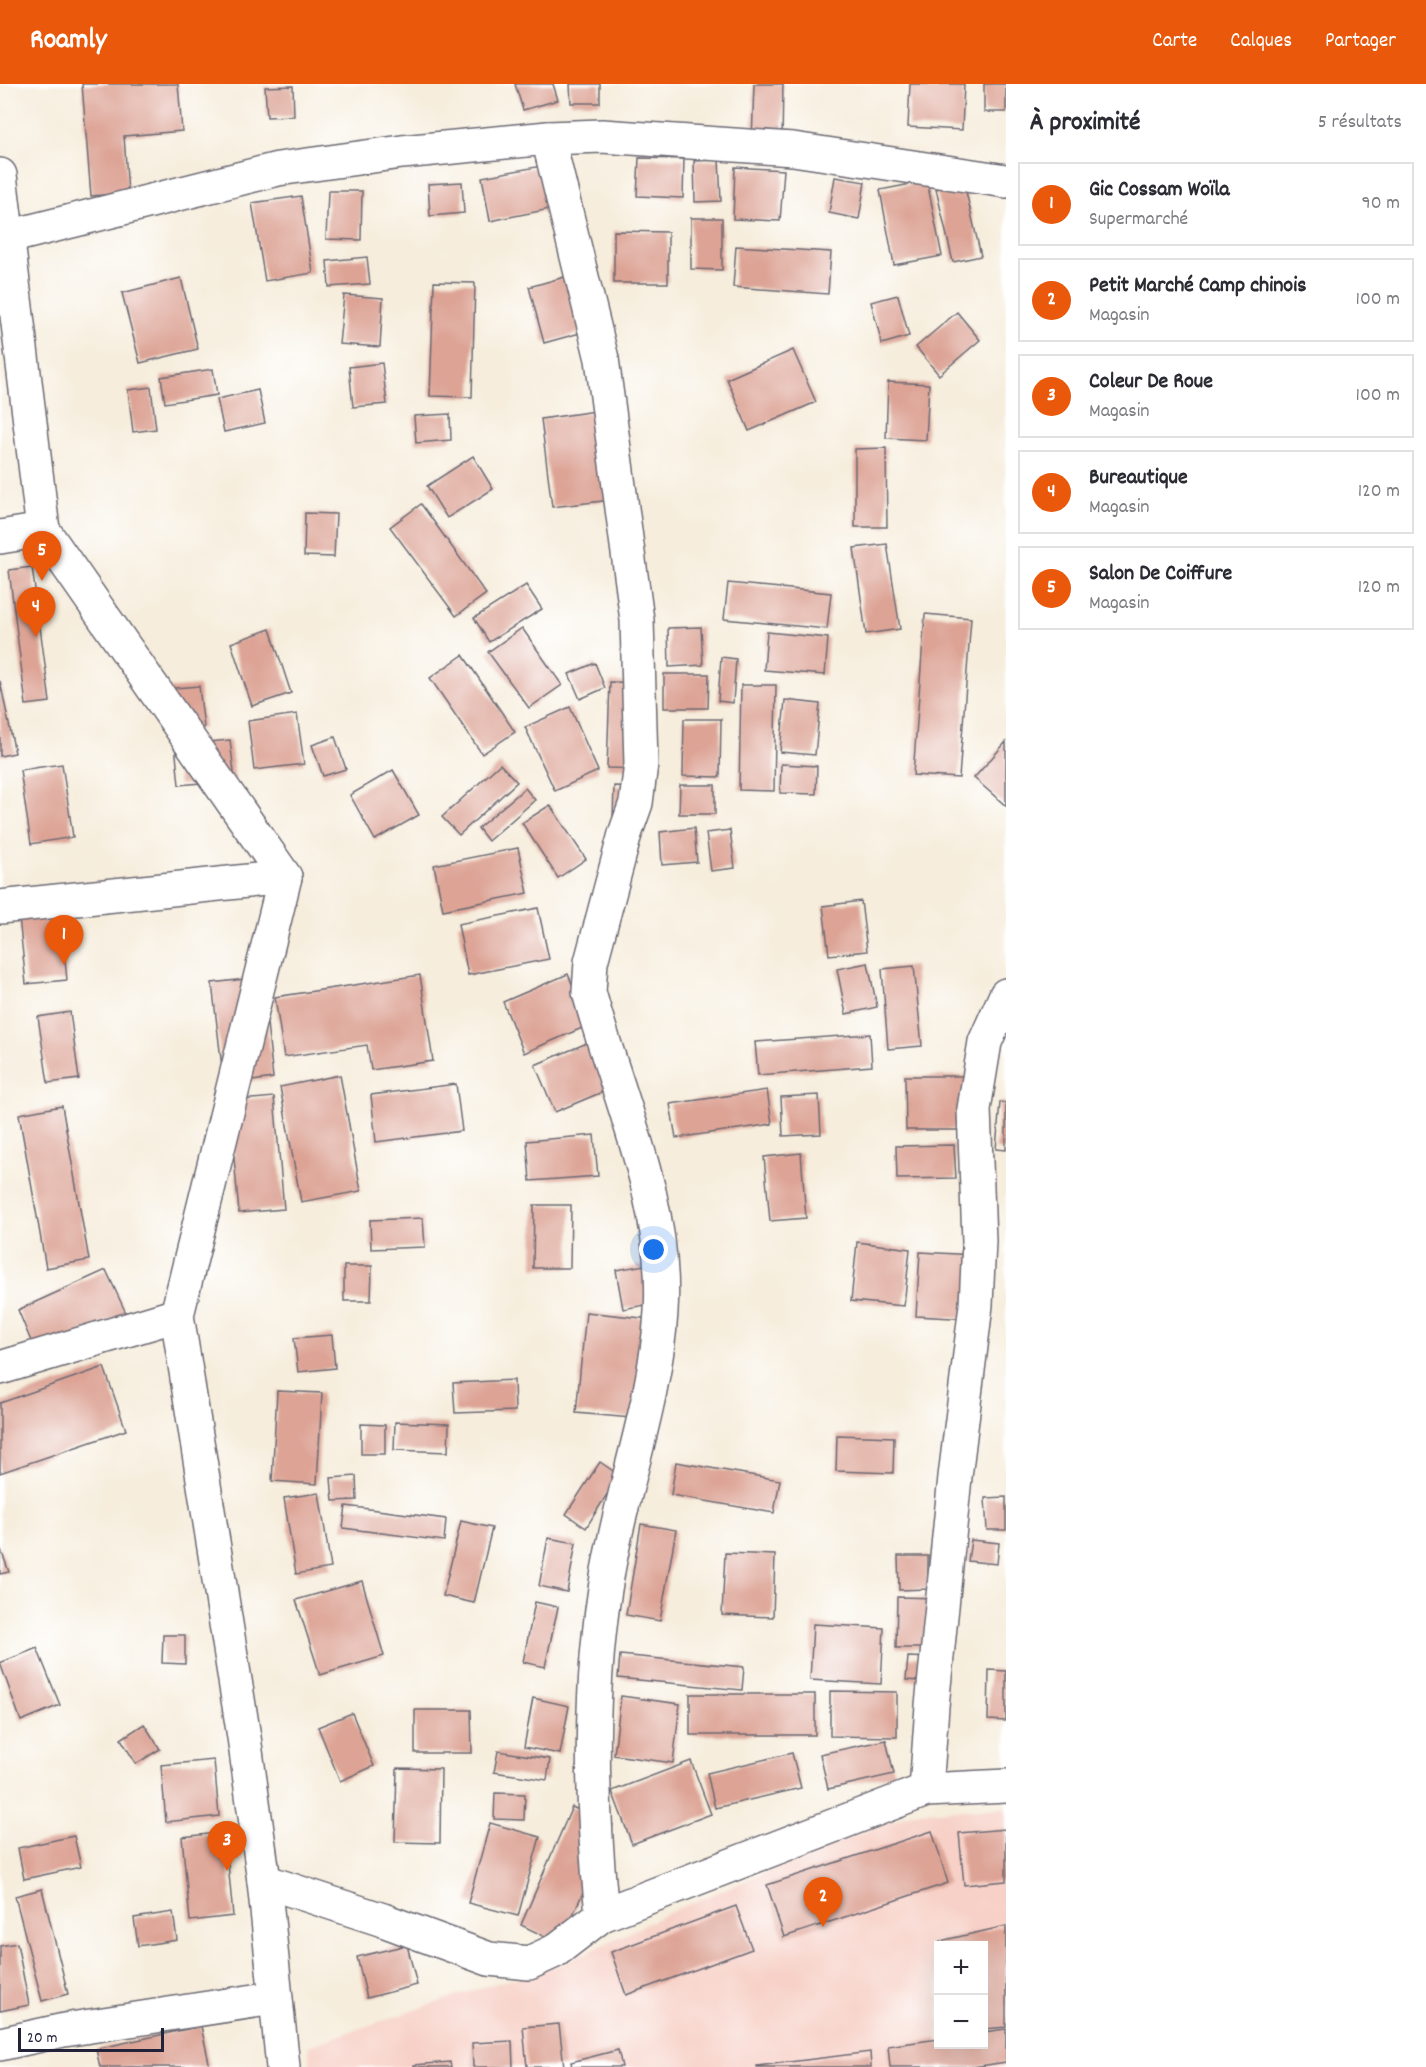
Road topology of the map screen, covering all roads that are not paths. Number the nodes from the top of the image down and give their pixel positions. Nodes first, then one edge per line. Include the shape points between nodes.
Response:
1 (548, 138) junction
2 (0, 176) edge
3 (1006, 181) edge
4 (8, 237) junction
5 (43, 530) junction
6 (0, 537) edge
7 (285, 877) junction
8 (0, 907) edge
9 (1006, 995) edge
10 (177, 1315) junction
11 (0, 1368) edge
12 (1006, 1786) edge
13 (926, 1790) junction
14 (264, 1881) junction
15 (602, 1915) junction
16 (274, 1998) junction
17 (0, 2044) edge
18 (283, 2067) edge

1 - 3 street via 602,136 793,149
1 - 4 street via 278,169
1 - 15 street via 602,359 637,620 641,764 636,803 591,962 589,992 648,1187 660,1247 660,1324 608,1572 595,1673 595,1843
2 - 4 street
4 - 5 street
5 - 6 street
5 - 7 street
7 - 8 street
7 - 10 street
9 - 13 street via 986,1042 974,1108 976,1305 954,1489
10 - 11 street
10 - 14 street
12 - 13 street
13 - 15 street
14 - 15 street via 489,1959 529,1963 555,1951
14 - 16 street
16 - 17 street via 64,2030
16 - 18 street

